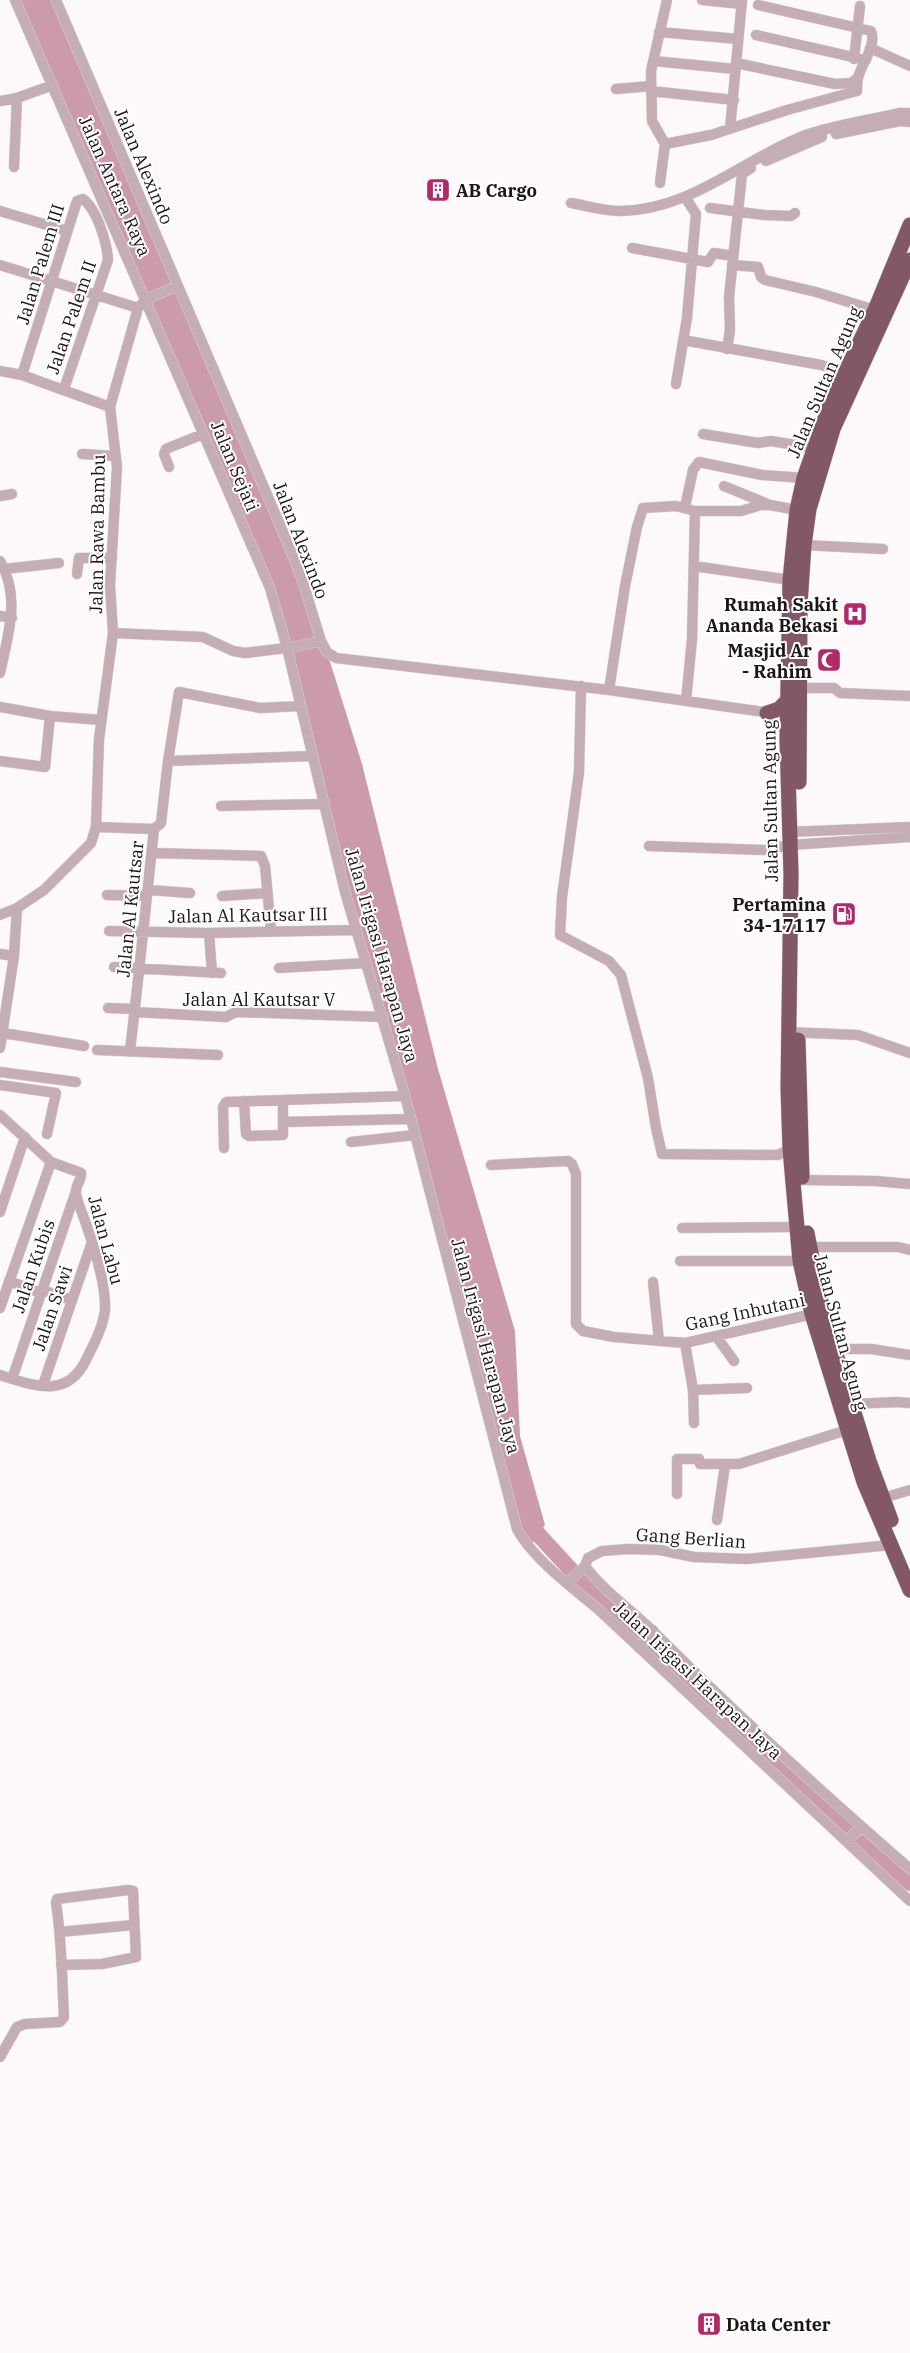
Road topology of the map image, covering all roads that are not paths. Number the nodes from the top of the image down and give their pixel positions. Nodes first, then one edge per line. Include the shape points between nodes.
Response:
1 (15, 0) edge
2 (56, 0) edge
3 (667, 0) edge
4 (702, 0) edge
5 (742, 2) edge
6 (758, 5) dead end
7 (860, 6) dead end
8 (858, 28) junction
9 (660, 32) junction
10 (756, 35) dead end
11 (738, 39) junction
12 (870, 48) junction
13 (854, 59) junction
14 (866, 60) junction
15 (654, 61) junction
16 (736, 66) junction
17 (910, 66) edge
18 (858, 78) junction
19 (53, 85) junction
20 (616, 88) dead end
21 (651, 89) junction
22 (17, 98) junction
23 (734, 100) junction
24 (0, 101) edge
25 (910, 113) edge
26 (910, 122) edge
27 (730, 129) junction
28 (665, 144) junction
29 (14, 167) dead end
30 (660, 183) dead end
31 (685, 198) junction
32 (86, 200) joint
33 (572, 203) dead end
34 (710, 208) dead end
35 (0, 212) edge
36 (739, 213) junction
37 (795, 213) dead end
38 (910, 225) edge
39 (67, 231) junction
40 (632, 248) dead end
41 (691, 259) junction
42 (733, 260) junction
43 (910, 260) edge
44 (0, 264) edge
45 (53, 280) junction
46 (173, 288) junction
47 (96, 294) junction
48 (150, 298) junction
49 (138, 308) junction
50 (875, 310) junction
51 (683, 340) junction
52 (727, 349) junction
53 (0, 370) edge
54 (845, 372) junction
55 (22, 375) junction
56 (676, 384) dead end
57 (64, 389) junction
58 (110, 407) junction
59 (203, 434) junction
60 (703, 434) dead end
61 (814, 448) junction
62 (82, 454) dead end
63 (116, 456) junction
64 (169, 467) dead end
65 (804, 478) junction
66 (724, 486) dead end
67 (12, 494) dead end
68 (0, 496) edge
69 (770, 506) junction
70 (685, 507) junction
71 (798, 510) junction
72 (695, 511) junction
73 (804, 545) junction
74 (884, 549) dead end
75 (112, 558) junction
76 (59, 563) dead end
77 (694, 566) junction
78 (3, 572) edge
79 (77, 574) dead end
80 (790, 580) junction
81 (0, 616) edge
82 (12, 618) junction
83 (112, 633) junction
84 (321, 641) junction
85 (291, 648) junction
86 (2, 655) edge
87 (0, 672) edge
88 (581, 686) junction
89 (609, 690) junction
90 (910, 696) edge
91 (686, 701) junction
92 (792, 705) junction
93 (300, 706) junction
94 (0, 707) edge
95 (767, 713) joint
96 (50, 716) junction
97 (101, 720) junction
98 (312, 756) junction
99 (0, 761) edge
100 (168, 761) junction
101 (325, 804) junction
102 (221, 806) dead end
103 (96, 827) junction
104 (910, 827) edge
105 (154, 829) junction
106 (910, 837) edge
107 (794, 839) junction
108 (649, 846) dead end
109 (152, 853) junction
110 (148, 893) junction
111 (267, 893) junction
112 (190, 894) dead end
113 (107, 895) dead end
114 (222, 896) dead end
115 (17, 908) junction
116 (0, 915) edge
117 (271, 930) junction
118 (356, 930) junction
119 (109, 931) dead end
120 (142, 933) junction
121 (209, 933) junction
122 (0, 954) edge
123 (14, 956) junction
124 (366, 963) junction
125 (114, 967) dead end
126 (279, 968) dead end
127 (140, 970) junction
128 (108, 1008) dead end
129 (135, 1010) junction
130 (383, 1017) junction
131 (793, 1032) junction
132 (3, 1033) junction
133 (84, 1046) dead end
134 (0, 1048) edge
135 (97, 1050) dead end
136 (130, 1050) junction
137 (910, 1053) edge
138 (218, 1055) dead end
139 (0, 1072) edge
140 (76, 1082) dead end
141 (0, 1084) edge
142 (405, 1096) junction
143 (244, 1101) junction
144 (283, 1101) junction
145 (0, 1115) edge
146 (410, 1119) junction
147 (283, 1122) junction
148 (47, 1134) dead end
149 (415, 1135) junction
150 (25, 1137) junction
151 (351, 1142) dead end
152 (224, 1148) dead end
153 (790, 1149) junction
154 (51, 1162) junction
155 (491, 1165) dead end
156 (802, 1180) junction
157 (910, 1184) edge
158 (76, 1191) junction
159 (0, 1212) edge
160 (797, 1227) junction
161 (682, 1228) dead end
162 (92, 1242) junction
163 (809, 1247) junction
164 (910, 1250) edge
165 (680, 1261) dead end
166 (800, 1261) junction
167 (9, 1281) junction
168 (653, 1282) dead end
169 (41, 1292) junction
170 (72, 1300) junction
171 (0, 1308) edge
172 (818, 1313) junction
173 (716, 1336) junction
174 (659, 1341) junction
175 (685, 1343) junction
176 (835, 1349) junction
177 (910, 1355) edge
178 (734, 1360) dead end
179 (0, 1375) edge
180 (12, 1379) junction
181 (43, 1385) junction
182 (747, 1388) dead end
183 (693, 1390) junction
184 (910, 1403) edge
185 (853, 1404) junction
186 (694, 1424) dead end
187 (847, 1430) junction
188 (725, 1465) junction
189 (910, 1490) edge
190 (677, 1494) dead end
191 (883, 1498) junction
192 (718, 1520) dead end
193 (891, 1545) junction
194 (582, 1568) junction
195 (910, 1570) edge
196 (569, 1581) junction
197 (910, 1590) edge
198 (651, 1633) junction
199 (640, 1647) junction
200 (715, 1706) junction
201 (855, 1833) junction
202 (910, 1869) edge
203 (910, 1901) edge
204 (133, 1925) junction
205 (60, 1932) junction
206 (61, 1965) junction
207 (0, 2057) edge

1 - 19 street, Jalan Antara Raya
2 - 46 street, Jalan Alexindo
3 - 9 street
4 - 5 street
5 - 11 street
6 - 8 street
7 - 8 street
8 - 12 street via 872,32
8 - 13 street
9 - 11 street
9 - 15 street
10 - 13 street
11 - 16 street
12 - 14 street
12 - 17 street
13 - 14 street
14 - 18 street
15 - 16 street
15 - 21 street
16 - 18 street via 835,84 851,83
16 - 23 street
18 - 27 street via 856,92
19 - 22 street
19 - 48 street, Jalan Antara Raya
20 - 21 street
21 - 23 street
21 - 28 street via 653,123
22 - 24 street
22 - 29 street
23 - 27 street
25 - 31 street via 805,136 776,148
26 - 36 street via 900,121 821,137 742,174
27 - 28 street
28 - 30 street
31 - 33 street via 651,208 620,211
31 - 41 street via 696,212
32 - 39 street, Jalan Palem III via 77,201
32 - 47 street, Jalan Palem II via 108,251 106,269
34 - 36 street
35 - 39 street
36 - 37 street via 791,216
36 - 42 street
38 - 50 highway, Jalan Sultan Agung
39 - 45 street, Jalan Palem III
40 - 41 street
41 - 42 street via 709,262 714,253
41 - 51 street
42 - 50 street via 758,267 765,280
42 - 52 street
43 - 73 highway, Jalan Sultan Agung via 833,429 809,509
44 - 45 street
45 - 47 street
45 - 55 street, Jalan Palem III
46 - 48 street
46 - 84 street, Jalan Alexindo via 292,555
47 - 49 street
47 - 57 street, Jalan Palem II
48 - 49 street
48 - 59 street, Jalan Sejati
49 - 58 street
50 - 54 highway, Jalan Sultan Agung
51 - 52 street
51 - 56 street
52 - 54 street
53 - 55 street
54 - 61 highway, Jalan Sultan Agung
55 - 57 street
57 - 58 street
58 - 63 street, Jalan Rawa Bambu
59 - 64 street via 166,449 164,454
59 - 85 street, Jalan Sejati via 269,584
60 - 61 street
61 - 65 highway, Jalan Sultan Agung
62 - 63 street
63 - 75 street, Jalan Rawa Bambu
65 - 70 street via 762,475 699,462 693,470
65 - 71 highway, Jalan Sultan Agung
66 - 69 street
67 - 68 street
69 - 71 street
69 - 72 street via 761,504 741,511
70 - 72 street
70 - 89 street via 652,506 642,509 625,586
71 - 80 highway, Jalan Sultan Agung
72 - 77 street
73 - 74 street
73 - 92 highway, Jalan Sultan Agung
75 - 79 street via 80,558
75 - 83 street, Jalan Rawa Bambu
76 - 78 street
77 - 80 street
77 - 91 street
78 - 82 street
80 - 92 highway, Jalan Sultan Agung
81 - 82 street
82 - 86 street via 7,648
83 - 85 street via 203,637 238,653
83 - 97 street
84 - 85 street
84 - 88 street, Jalan Alexindo via 327,652 336,658
85 - 93 street, Jalan Irigasi Harapan Jaya
86 - 87 street
88 - 89 street, Jalan Alexindo
88 - 153 street via 579,772 560,935 610,961 621,975 648,1078 661,1152 667,1155 778,1155
89 - 91 street, Jalan Alexindo
90 - 92 street via 840,693 834,688
91 - 95 street, Jalan Alexindo
92 - 95 highway
92 - 107 highway, Jalan Sultan Agung
93 - 98 street, Jalan Irigasi Harapan Jaya
93 - 100 street via 260,708 179,692
94 - 96 street
96 - 97 street
96 - 99 street via 45,767
97 - 103 street
98 - 100 street
98 - 101 street, Jalan Irigasi Harapan Jaya
100 - 105 street via 161,823
101 - 102 street
101 - 118 street, Jalan Irigasi Harapan Jaya
103 - 105 street, Jalan Al Kautsar
103 - 115 street via 90,844 44,890
104 - 107 street
105 - 109 street, Jalan Al Kautsar
106 - 107 street
107 - 108 street via 765,850
107 - 131 highway, Jalan Sultan Agung
109 - 110 street, Jalan Al Kautsar
109 - 111 street via 261,856
110 - 112 street
110 - 113 street
110 - 120 street, Jalan Al Kautsar
111 - 114 street
111 - 117 street
115 - 116 street
115 - 123 street
117 - 118 street, Jalan Al Kautsar III
117 - 121 street, Jalan Al Kautsar III
118 - 124 street, Jalan Irigasi Harapan Jaya
119 - 120 street, Jalan Al Kautsar III
120 - 121 street, Jalan Al Kautsar III
120 - 127 street, Jalan Al Kautsar
121 - 127 street via 217,973
122 - 123 street
123 - 132 street
124 - 126 street
124 - 130 street, Jalan Irigasi Harapan Jaya
125 - 127 street
127 - 129 street, Jalan Al Kautsar
128 - 129 street, Jalan Al Kautsar V
129 - 130 street, Jalan Al Kautsar V via 226,1017 236,1012
129 - 136 street, Jalan Al Kautsar
130 - 142 street, Jalan Irigasi Harapan Jaya
131 - 137 street via 858,1035
131 - 153 highway, Jalan Sultan Agung
131 - 156 highway, Jalan Sultan Agung
132 - 133 street
132 - 134 street
135 - 136 street
136 - 138 street
139 - 140 street
141 - 148 street via 56,1093
142 - 144 street
142 - 146 street, Jalan Irigasi Harapan Jaya
143 - 144 street
143 - 147 street via 248,1136 282,1136
143 - 152 street via 224,1104
144 - 147 street
145 - 150 street, Jalan Labu
146 - 147 street
146 - 149 street, Jalan Irigasi Harapan Jaya
149 - 151 street
149 - 196 street, Jalan Irigasi Harapan Jaya via 517,1529 530,1547
150 - 154 street, Jalan Labu
150 - 159 street
153 - 160 highway, Jalan Sultan Agung
154 - 158 street, Jalan Labu via 81,1173
154 - 167 street
155 - 174 street, Gang Inhutani via 568,1161 572,1164 576,1174 576,1324 583,1331
156 - 157 street
156 - 163 highway, Jalan Sultan Agung
158 - 162 street, Jalan Labu
158 - 169 street, Jalan Kubis
160 - 161 street
160 - 166 highway, Jalan Sultan Agung
162 - 170 street, Jalan Sawi
162 - 181 street, Jalan Labu via 104,1300 99,1333 74,1378 60,1386
163 - 164 street via 898,1247
163 - 172 highway, Jalan Sultan Agung
165 - 166 street
166 - 172 highway, Jalan Sultan Agung
167 - 169 street
167 - 171 street
168 - 174 street
169 - 170 street
169 - 180 street, Jalan Kubis
170 - 181 street, Jalan Sawi
172 - 173 street, Gang Inhutani
172 - 176 highway, Jalan Sultan Agung
172 - 187 highway, Jalan Sultan Agung
173 - 175 street, Gang Inhutani
173 - 178 street
174 - 175 street, Gang Inhutani
175 - 183 street
176 - 177 street via 872,1349
176 - 185 highway, Jalan Sultan Agung
179 - 180 street, Jalan Labu
180 - 181 street, Jalan Labu
182 - 183 street
183 - 186 street
184 - 185 street
185 - 191 highway, Jalan Sultan Agung
187 - 188 street via 739,1464
187 - 193 highway, Jalan Sultan Agung via 864,1482
188 - 190 street via 700,1464 699,1459 679,1459 676,1462
188 - 192 street
189 - 191 street
191 - 195 highway, Jalan Sultan Agung
193 - 194 street, Gang Berlian via 746,1559 694,1557 660,1550 607,1550 588,1558
193 - 197 highway, Jalan Sultan Agung
194 - 196 street
194 - 198 street
196 - 199 street, Jalan Irigasi Harapan Jaya
198 - 199 street
198 - 200 street
199 - 200 street, Jalan Irigasi Harapan Jaya
200 - 201 street, Jalan Irigasi Harapan Jaya
200 - 201 street
201 - 202 street
201 - 203 street, Jalan Irigasi Harapan Jaya
204 - 205 street
204 - 205 street via 134,1894 128,1890 57,1899
204 - 206 street via 137,1954 134,1958 102,1964
205 - 206 street
206 - 207 street via 64,2020 17,2026

